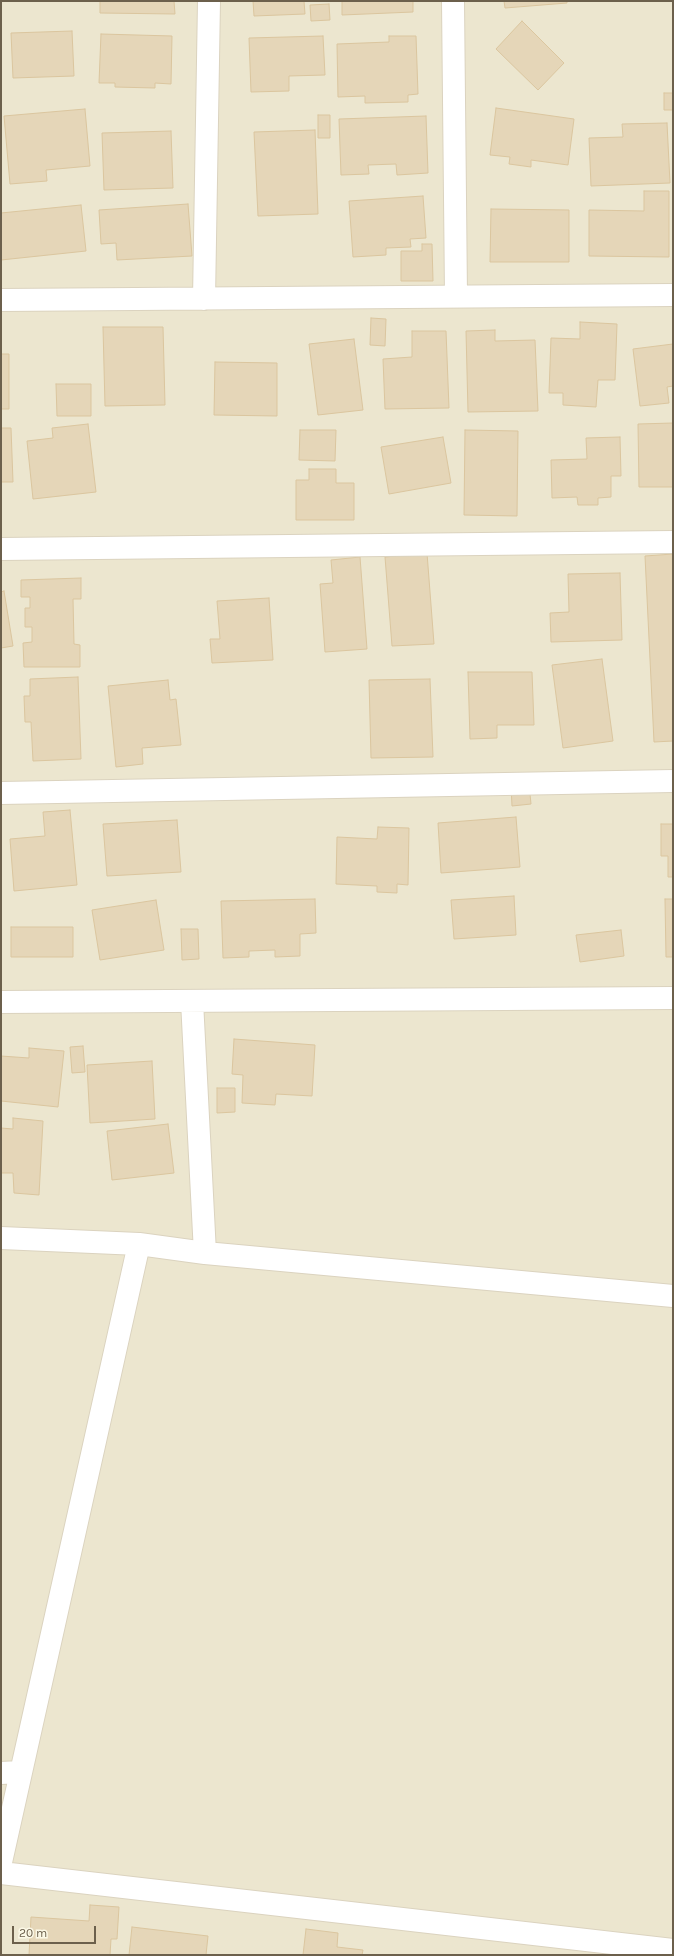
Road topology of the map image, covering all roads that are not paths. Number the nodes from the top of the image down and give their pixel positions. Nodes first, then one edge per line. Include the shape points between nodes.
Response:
1 (209, 1) edge
2 (453, 1) edge
3 (673, 295) edge
4 (456, 296) junction
5 (204, 299) junction
6 (1, 300) edge
7 (673, 542) edge
8 (1, 549) edge
9 (673, 781) edge
10 (1, 793) edge
11 (673, 998) edge
12 (192, 1001) junction
13 (1, 1002) edge
14 (1, 1238) edge
15 (139, 1244) junction
16 (205, 1253) junction
17 (673, 1296) edge
18 (11, 1773) edge
19 (1, 1862) edge
20 (1, 1873) edge
21 (673, 1950) edge

1 - 5 street
2 - 4 street
3 - 4 street
4 - 5 street
5 - 6 street
7 - 8 street
9 - 10 street
11 - 12 street
12 - 13 street
12 - 16 street
14 - 15 street
15 - 16 street
15 - 18 street via 81,1509
16 - 17 street
18 - 19 street
20 - 21 street

